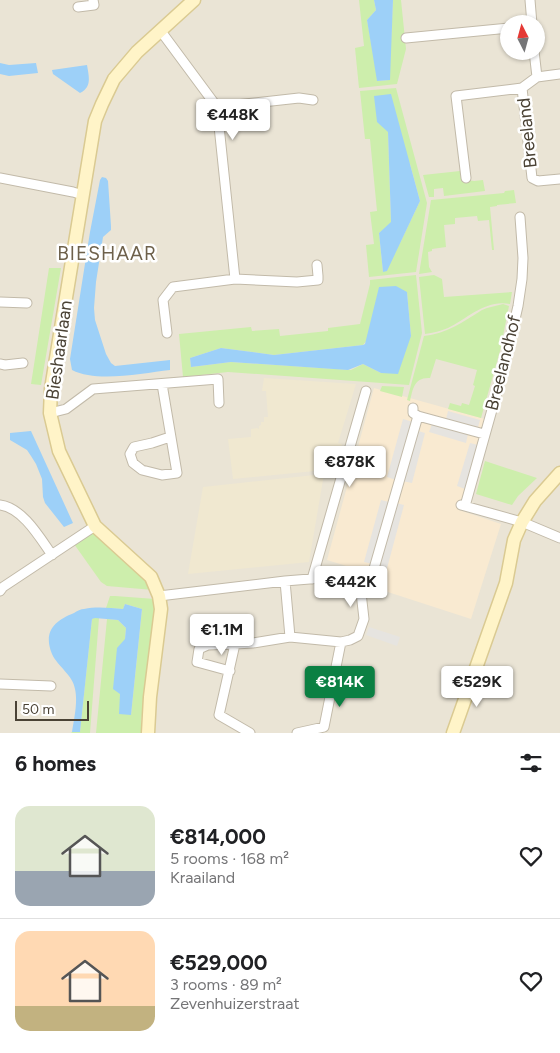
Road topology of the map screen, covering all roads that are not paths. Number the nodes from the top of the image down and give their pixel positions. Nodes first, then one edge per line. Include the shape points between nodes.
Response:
1 (93, 0) edge
2 (194, 0) edge
3 (530, 0) edge
4 (78, 7) dead end
5 (531, 15) edge
6 (500, 29) edge
7 (160, 30) junction
8 (406, 38) dead end
9 (535, 60) edge
10 (560, 74) edge
11 (536, 77) junction
12 (522, 88) junction
13 (313, 100) dead end
14 (217, 107) junction
15 (0, 178) edge
16 (466, 178) dead end
17 (560, 179) edge
18 (83, 195) junction
19 (520, 217) dead end
20 (317, 265) dead end
21 (235, 279) junction
22 (0, 302) edge
23 (28, 303) dead end
24 (166, 333) dead end
25 (0, 364) edge
26 (23, 364) dead end
27 (162, 384) junction
28 (366, 391) dead end
29 (219, 403) dead end
30 (50, 413) junction
31 (484, 434) junction
32 (170, 437) junction
33 (560, 473) edge
34 (0, 505) edge
35 (522, 522) junction
36 (95, 526) junction
37 (560, 538) edge
38 (52, 555) junction
39 (359, 575) junction
40 (312, 579) junction
41 (285, 582) junction
42 (0, 591) edge
43 (159, 596) junction
44 (290, 637) junction
45 (340, 642) junction
46 (235, 644) junction
47 (230, 671) junction
48 (0, 684) edge
49 (51, 686) dead end
50 (148, 733) edge
51 (250, 733) edge
52 (297, 733) edge
53 (453, 733) edge

1 - 4 street via 94,5
2 - 7 street, Bieshaarlaan
3 - 5 street
6 - 8 street
7 - 14 street
7 - 18 street, Bieshaarlaan via 114,79 102,104 95,122
9 - 11 street, Breeland
10 - 11 street, Breeland
11 - 12 street, Breeland
12 - 16 street, Breeland via 456,96
12 - 17 street, Breeland via 532,178 538,181
13 - 14 street via 299,98
14 - 21 street
15 - 18 street
18 - 30 street, Bieshaarlaan via 51,389
19 - 31 street, Breelandhof via 523,258 518,306
20 - 21 street via 318,280
21 - 24 street via 173,287 163,300
22 - 23 street
25 - 26 street
27 - 29 street via 218,379
27 - 30 street via 93,390 66,409
27 - 32 street
28 - 40 street
30 - 36 street, Bieshaarlaan via 59,451
31 - 35 street, Breelandhof via 462,505
31 - 39 street via 416,412 373,572
32 - 32 street via 134,447 130,454 133,463 142,470 162,476 177,473
33 - 35 street via 535,501
34 - 38 street via 24,517
35 - 37 street
35 - 53 street via 514,540 506,583
36 - 38 street
36 - 43 street, Bieshaarlaan via 151,577
38 - 42 street
39 - 40 street
39 - 45 street via 364,619 358,636
40 - 41 street
41 - 43 street
41 - 44 street
43 - 50 street, Bieshaarlaan via 161,609
44 - 45 street
44 - 46 street
45 - 52 street via 324,727
46 - 47 street
46 - 47 street via 208,645 199,649 197,662
47 - 51 street via 219,715
48 - 49 street

